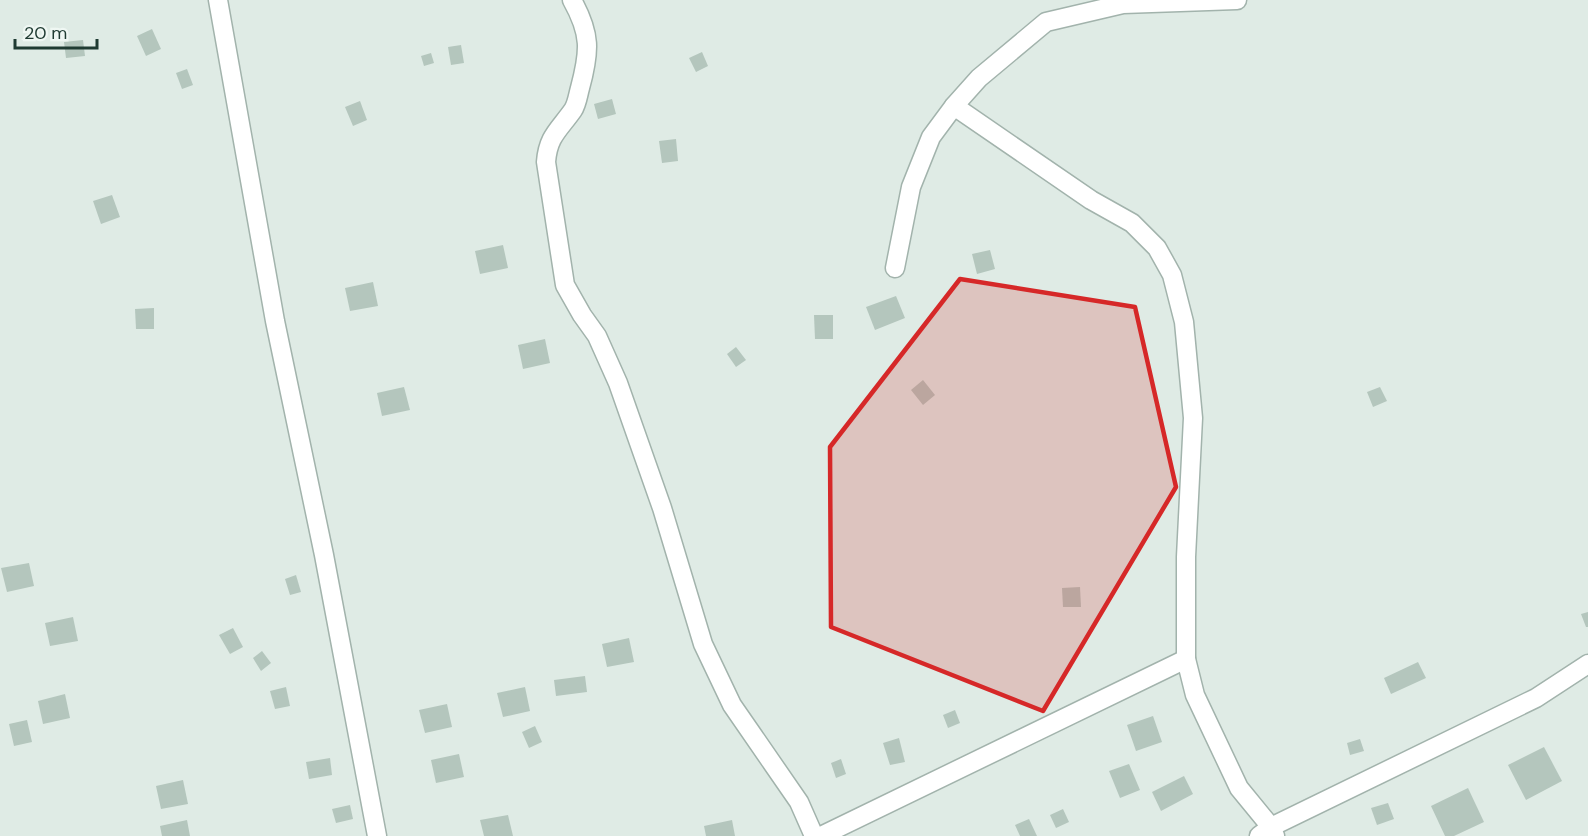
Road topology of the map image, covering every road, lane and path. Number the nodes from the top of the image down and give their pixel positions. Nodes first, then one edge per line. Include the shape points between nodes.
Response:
1 (218, 0) edge
2 (572, 0) edge
3 (1237, 0) edge
4 (954, 106) junction
5 (895, 268) dead end
6 (1186, 659) junction
7 (1588, 664) edge
8 (1268, 833) edge
9 (377, 836) edge
10 (814, 836) edge
11 (821, 836) edge

1 - 9 street via 275,321
2 - 10 street via 583,20 588,42 584,72 574,108 547,147 546,162 565,285 597,336 618,383 715,672 732,705 799,802
3 - 4 street via 1123,4 1046,22 978,78
4 - 5 street via 931,136 911,186
4 - 6 street via 1091,200 1132,223 1157,248 1172,275 1184,322 1193,418
6 - 8 street via 1195,695 1239,788
6 - 11 street
7 - 8 street via 1536,698

